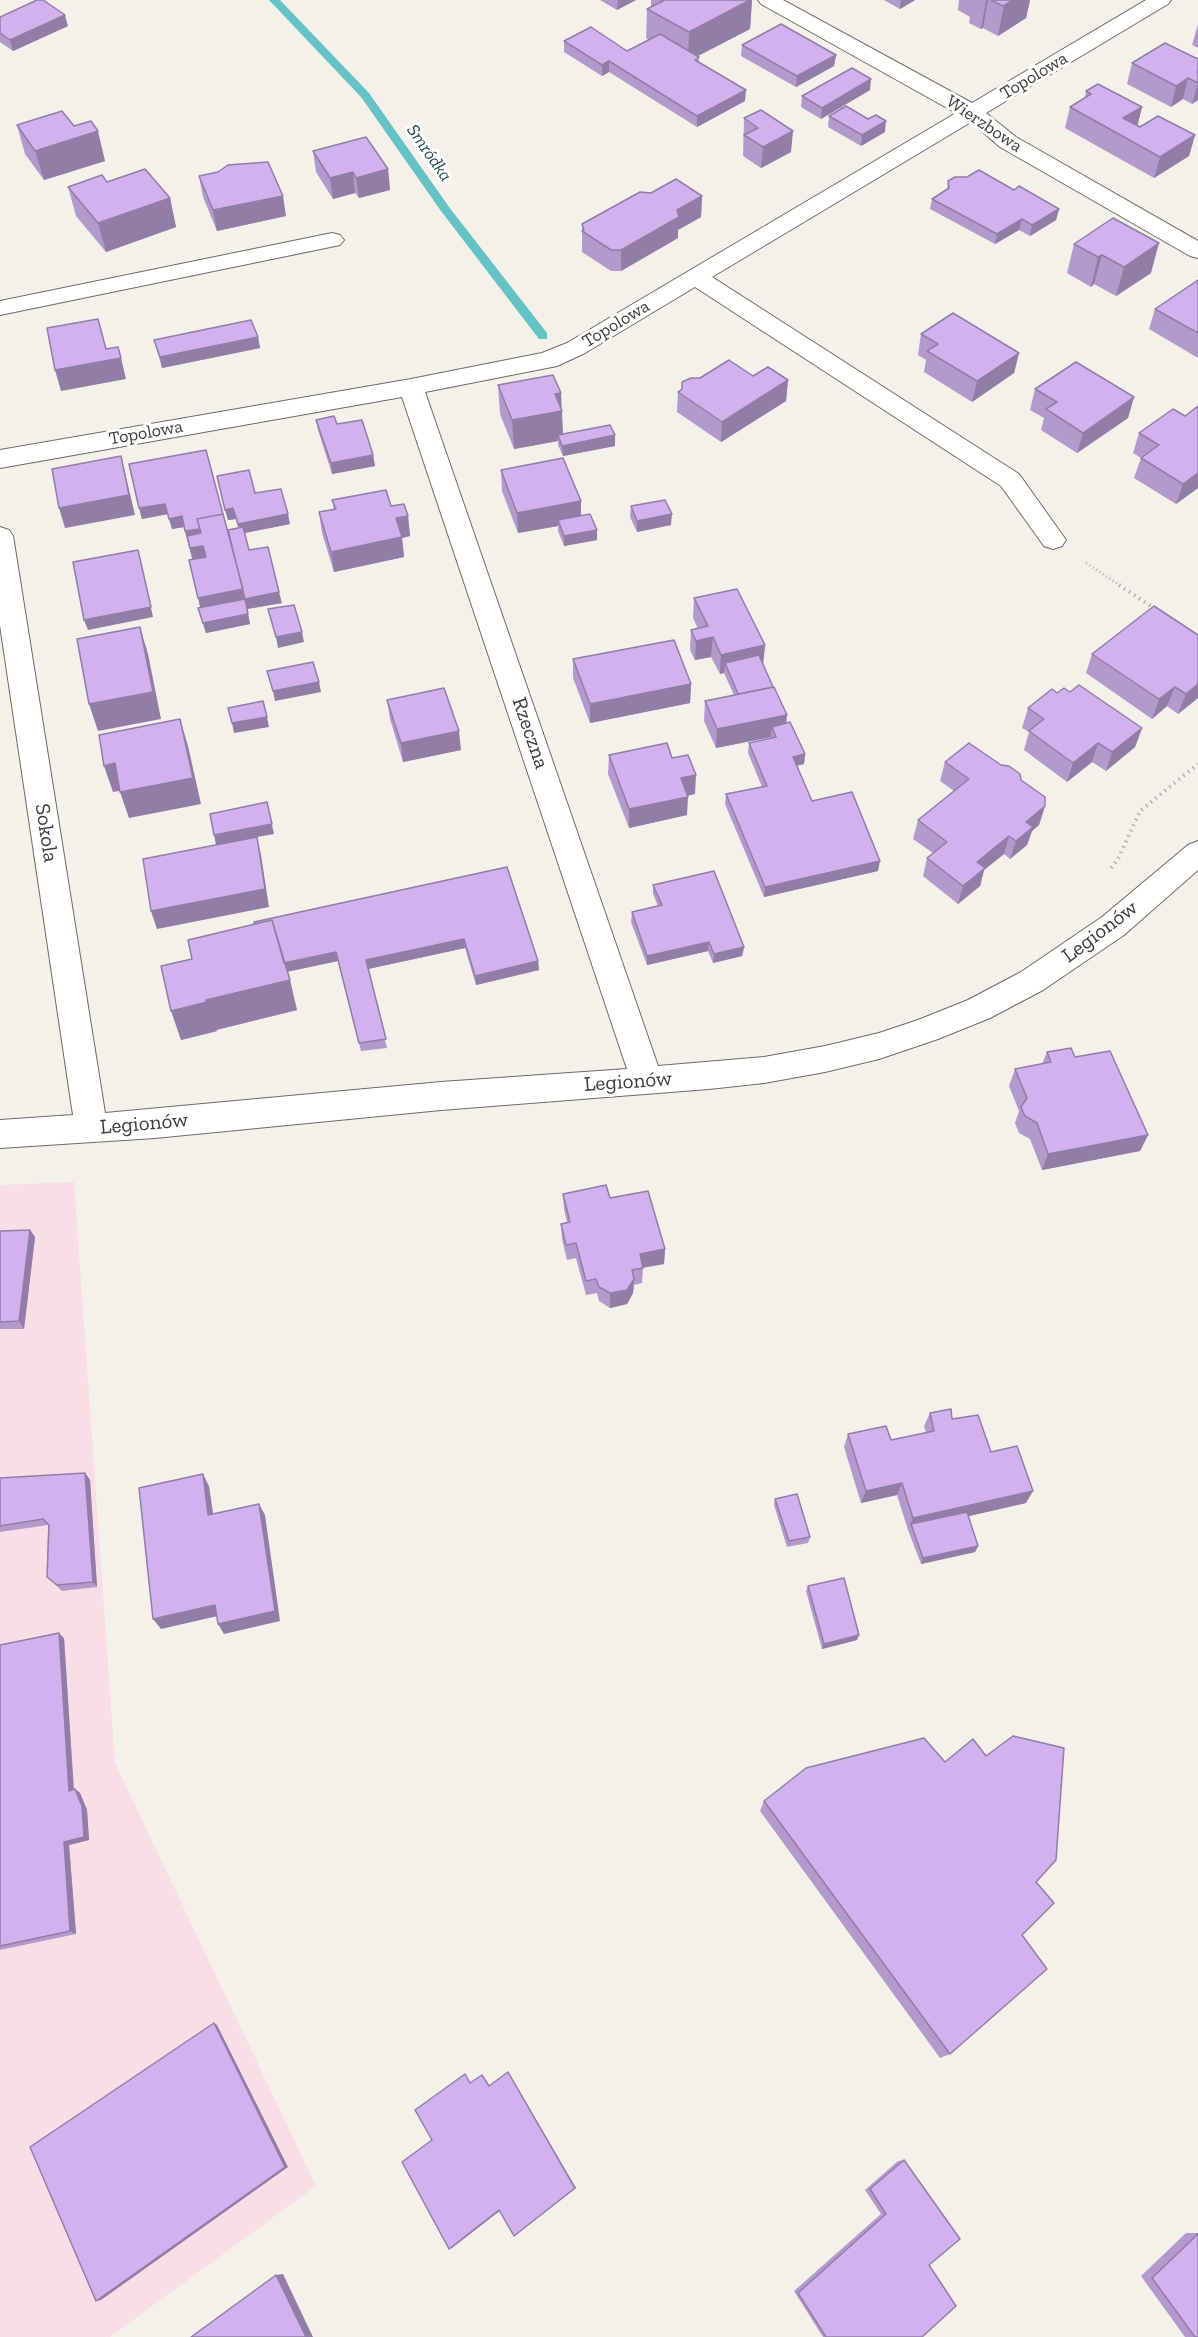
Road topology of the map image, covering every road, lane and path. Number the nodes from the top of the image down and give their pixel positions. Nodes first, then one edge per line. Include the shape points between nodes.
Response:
1 (768, 0) edge
2 (1161, 0) edge
3 (972, 113) junction
4 (332, 240) dead end
5 (1198, 251) edge
6 (696, 277) junction
7 (0, 308) edge
8 (411, 387) junction
9 (0, 459) edge
10 (0, 536) edge
11 (1053, 540) joint
12 (1159, 611) edge
13 (1198, 764) edge
14 (1198, 853) edge
15 (1106, 874) dead end
16 (647, 1080) junction
17 (91, 1129) junction
18 (0, 1134) edge

1 - 3 street, Wierzbowa
2 - 3 street, Topolowa
3 - 5 street, Wierzbowa via 1008,142
3 - 6 street, Topolowa
4 - 7 street
6 - 8 street, Topolowa via 576,348 548,360
6 - 11 street via 1010,480
8 - 9 street, Topolowa
8 - 16 street, Rzeczna
10 - 17 street, Sokola
11 - 12 path
13 - 15 path via 1140,811 1118,859
14 - 16 street, Legionów via 1113,926 1032,981 979,1009 879,1046 825,1059 764,1070
16 - 17 street, Legionów
17 - 18 street, Legionów

